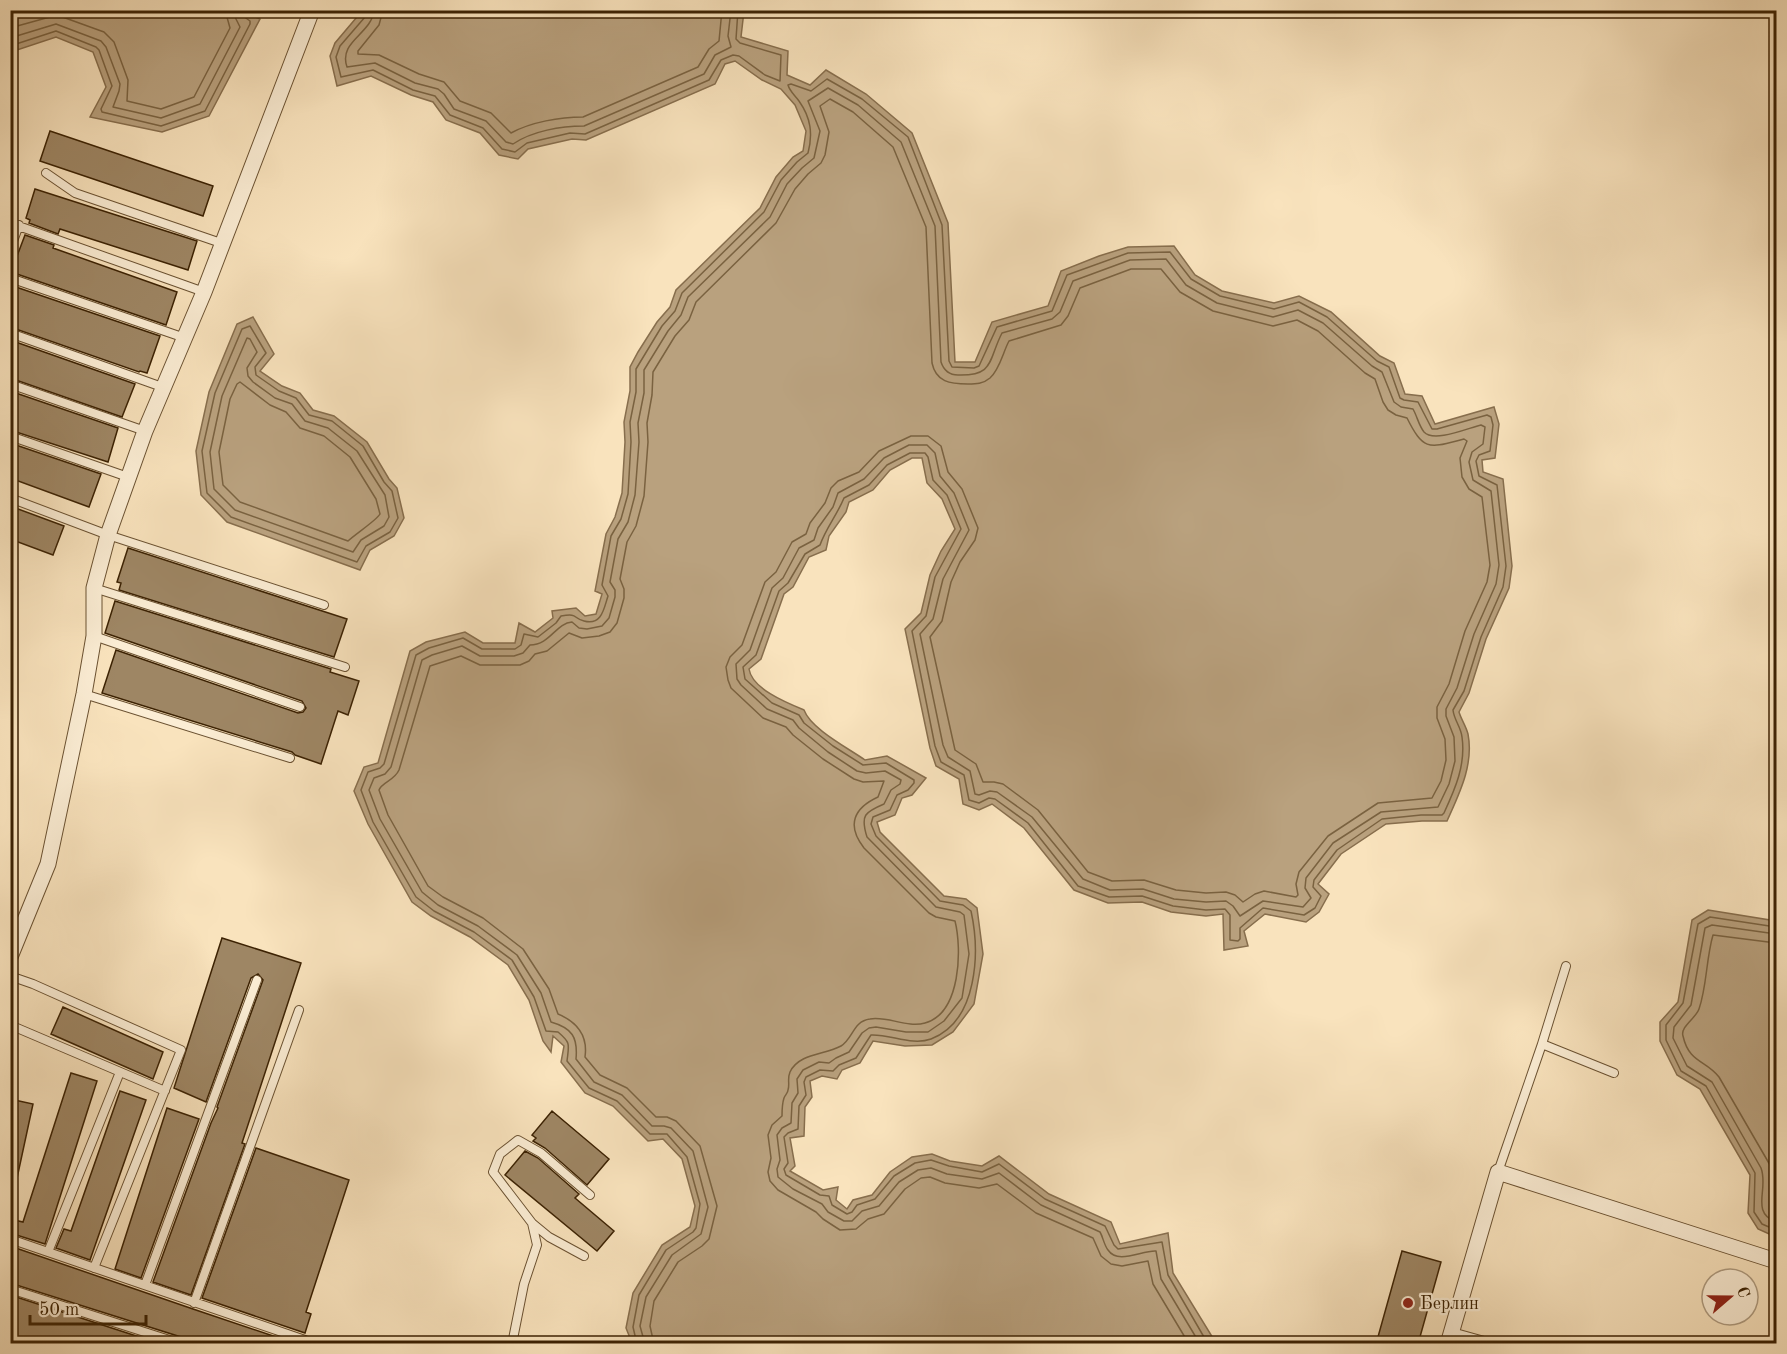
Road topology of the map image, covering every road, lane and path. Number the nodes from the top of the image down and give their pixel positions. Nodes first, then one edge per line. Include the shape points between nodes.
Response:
1 (312, 10) edge
2 (46, 173) dead end
3 (15, 224) edge
4 (221, 243) junction
5 (10, 249) edge
6 (10, 278) edge
7 (204, 292) junction
8 (10, 333) edge
9 (185, 338) junction
10 (10, 384) edge
11 (165, 388) junction
12 (145, 431) junction
13 (10, 436) edge
14 (128, 477) junction
15 (10, 498) edge
16 (108, 535) junction
17 (94, 588) junction
18 (324, 605) dead end
19 (93, 636) junction
20 (345, 667) dead end
21 (84, 694) junction
22 (300, 707) dead end
23 (290, 758) dead end
24 (10, 957) edge
25 (1566, 966) dead end
26 (10, 976) edge
27 (257, 980) dead end
28 (299, 1010) dead end
29 (10, 1025) edge
30 (1542, 1044) junction
31 (120, 1072) junction
32 (1614, 1073) dead end
33 (165, 1091) junction
34 (1498, 1172) junction
35 (590, 1195) dead end
36 (532, 1223) junction
37 (10, 1239) edge
38 (48, 1252) junction
39 (584, 1256) dead end
40 (1776, 1261) edge
41 (94, 1268) junction
42 (145, 1285) junction
43 (10, 1289) edge
44 (194, 1303) junction
45 (1450, 1338) edge
46 (305, 1340) dead end
47 (182, 1344) edge
48 (512, 1344) edge
49 (1495, 1344) edge

1 - 4 street
2 - 4 lane via 75,193
3 - 5 lane
3 - 7 lane
4 - 7 street
6 - 9 lane
7 - 9 street
8 - 11 lane
9 - 11 street
10 - 12 lane
11 - 12 street
12 - 14 street
13 - 14 lane
14 - 16 street
15 - 16 lane
16 - 17 street
16 - 18 lane
17 - 19 street
17 - 20 lane
19 - 21 street
19 - 22 lane
21 - 23 lane
21 - 24 street via 48,864
25 - 30 lane
26 - 33 lane via 181,1050
27 - 42 lane
28 - 44 lane
29 - 31 lane
30 - 32 lane
30 - 34 lane
31 - 33 lane
31 - 38 lane
33 - 41 lane
34 - 40 street
34 - 45 street
35 - 36 lane via 541,1153 518,1140 500,1154 493,1172
36 - 39 lane
36 - 48 lane via 537,1245 524,1284
37 - 38 lane
38 - 41 lane
41 - 42 lane
42 - 44 lane
43 - 47 lane
44 - 46 lane
45 - 49 lane

